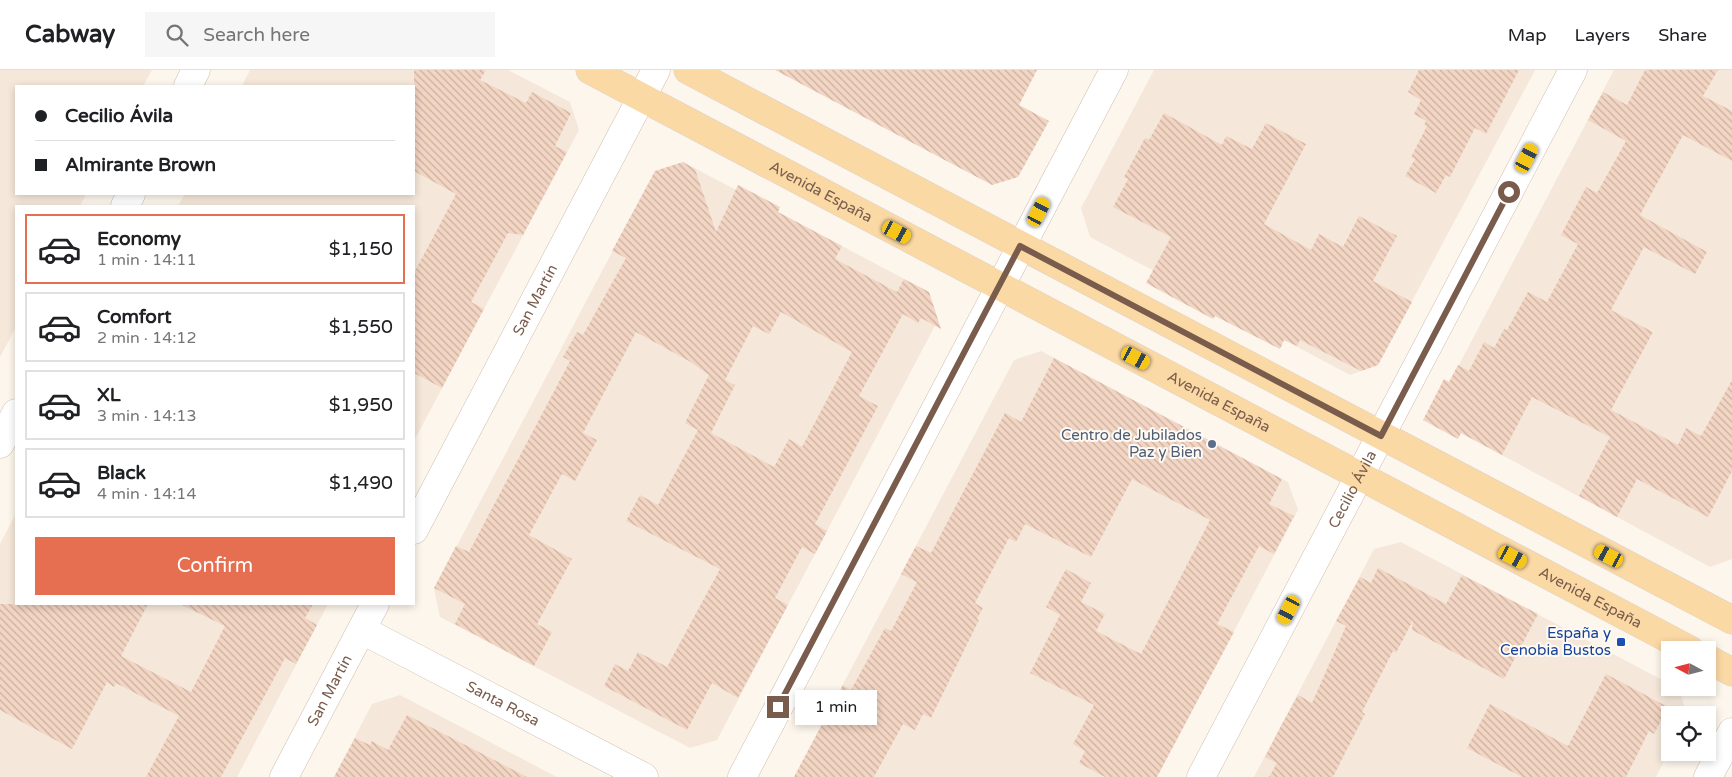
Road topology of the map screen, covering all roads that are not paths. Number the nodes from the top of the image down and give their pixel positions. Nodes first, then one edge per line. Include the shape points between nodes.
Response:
1 (196, 70) edge
2 (590, 70) edge
3 (656, 70) edge
4 (688, 70) edge
5 (1114, 70) edge
6 (1573, 70) edge
7 (188, 85) edge
8 (641, 97) junction
9 (1020, 246) junction
10 (999, 286) junction
11 (15, 415) edge
12 (1381, 436) junction
13 (0, 444) edge
14 (1360, 476) junction
15 (415, 528) edge
16 (374, 605) edge
17 (1732, 620) edge
18 (362, 630) junction
19 (1673, 641) edge
20 (1716, 663) edge
21 (1732, 672) edge
22 (1732, 732) edge
23 (284, 777) edge
24 (644, 777) edge
25 (742, 777) edge
26 (1201, 777) edge
27 (1708, 777) edge

1 - 7 street
2 - 8 main road, Avenida España
3 - 8 street, San Martín
4 - 9 main road
5 - 9 street
6 - 12 street, Cecilio Ávila
8 - 10 main road, Avenida España
8 - 15 street, San Martín
9 - 10 street
9 - 12 main road
10 - 14 main road, Avenida España
10 - 25 street
11 - 13 street
12 - 14 street, Cecilio Ávila
12 - 17 main road
14 - 19 main road, Avenida España
14 - 26 street, Cecilio Ávila
16 - 18 street, San Martín
18 - 23 street, San Martín
18 - 24 street, Santa Rosa
20 - 21 main road
22 - 27 street

